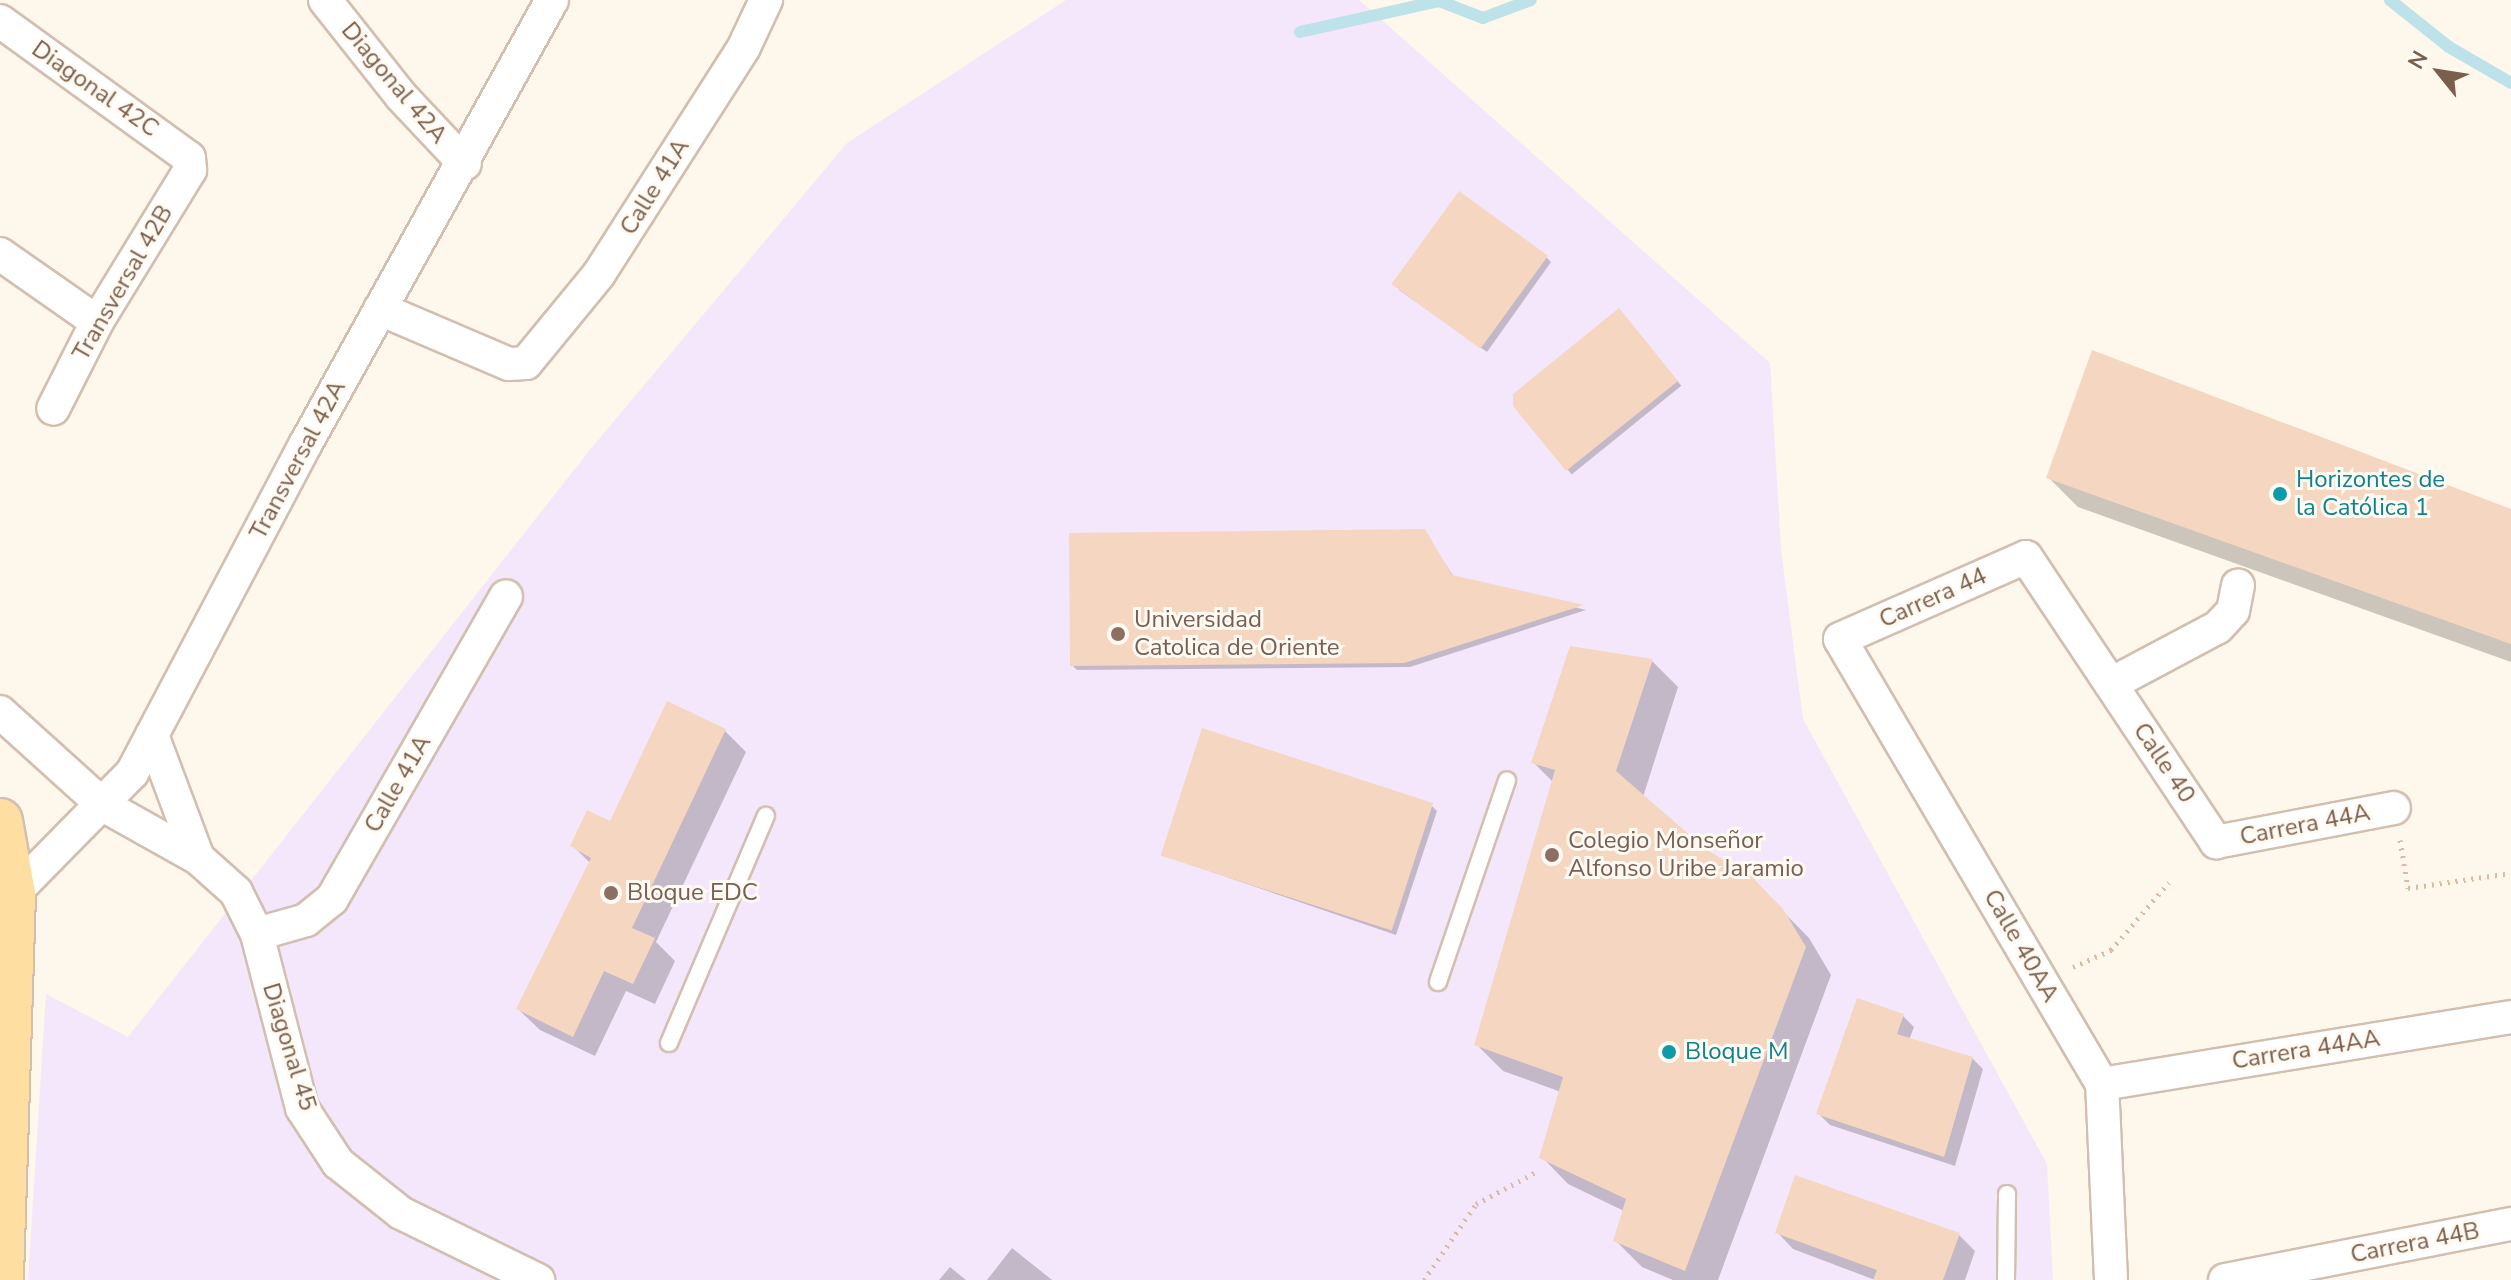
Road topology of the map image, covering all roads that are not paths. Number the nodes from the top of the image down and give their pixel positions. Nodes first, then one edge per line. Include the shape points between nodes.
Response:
1 (325, 0) edge
2 (552, 0) edge
3 (766, 0) edge
4 (0, 21) edge
5 (189, 158) joint
6 (465, 164) junction
7 (0, 254) edge
8 (380, 309) junction
9 (97, 322) junction
10 (53, 409) dead end
11 (2026, 557) joint
12 (2238, 585) dead end
13 (506, 597) dead end
14 (1840, 639) joint
15 (2111, 684) junction
16 (0, 712) edge
17 (152, 735) junction
18 (1507, 780) dead end
19 (103, 805) junction
20 (2394, 808) road end
21 (766, 816) dead end
22 (0, 821) edge
23 (2216, 842) joint
24 (198, 858) junction
25 (13, 894) junction
26 (257, 934) junction
27 (1438, 982) dead end
28 (2511, 1017) edge
29 (669, 1043) dead end
30 (2102, 1084) junction
31 (2007, 1194) dead end
32 (2511, 1224) edge
33 (1, 1280) edge
34 (538, 1280) edge
35 (2006, 1280) edge
36 (2111, 1280) edge
37 (2225, 1280) edge

1 - 6 street, Diagonal 42A via 401,96
2 - 6 street, Transversal 42A
3 - 8 street, Calle 41A via 744,47 599,274 526,363 509,364
4 - 5 street, Diagonal 42C
5 - 9 street, Transversal 42B via 190,170
6 - 8 street, Transversal 42A
7 - 9 street
8 - 17 street, Transversal 42A
9 - 10 street, Transversal 42B
11 - 14 street, Carrera 44
11 - 15 street, Calle 40
12 - 15 street via 2233,611 2218,627
13 - 26 street, Calle 41A via 332,899 306,920
14 - 30 street, Calle 40AA
15 - 23 street, Calle 40
16 - 19 street, Diagonal 45
17 - 19 street, Transversal 42A via 132,773
17 - 24 street, Diagonal 45
18 - 27 lane
19 - 24 street, Diagonal 45
19 - 25 street, Transversal 42A
20 - 23 street, Carrera 44A
21 - 29 lane
22 - 25 main road
24 - 26 street, Diagonal 45 via 236,892
25 - 33 main road
26 - 34 street, Diagonal 45 via 302,1108 338,1163 401,1213
28 - 30 street, Carrera 44AA
30 - 36 street, Calle 40AA
31 - 35 lane
32 - 37 street, Carrera 44B

